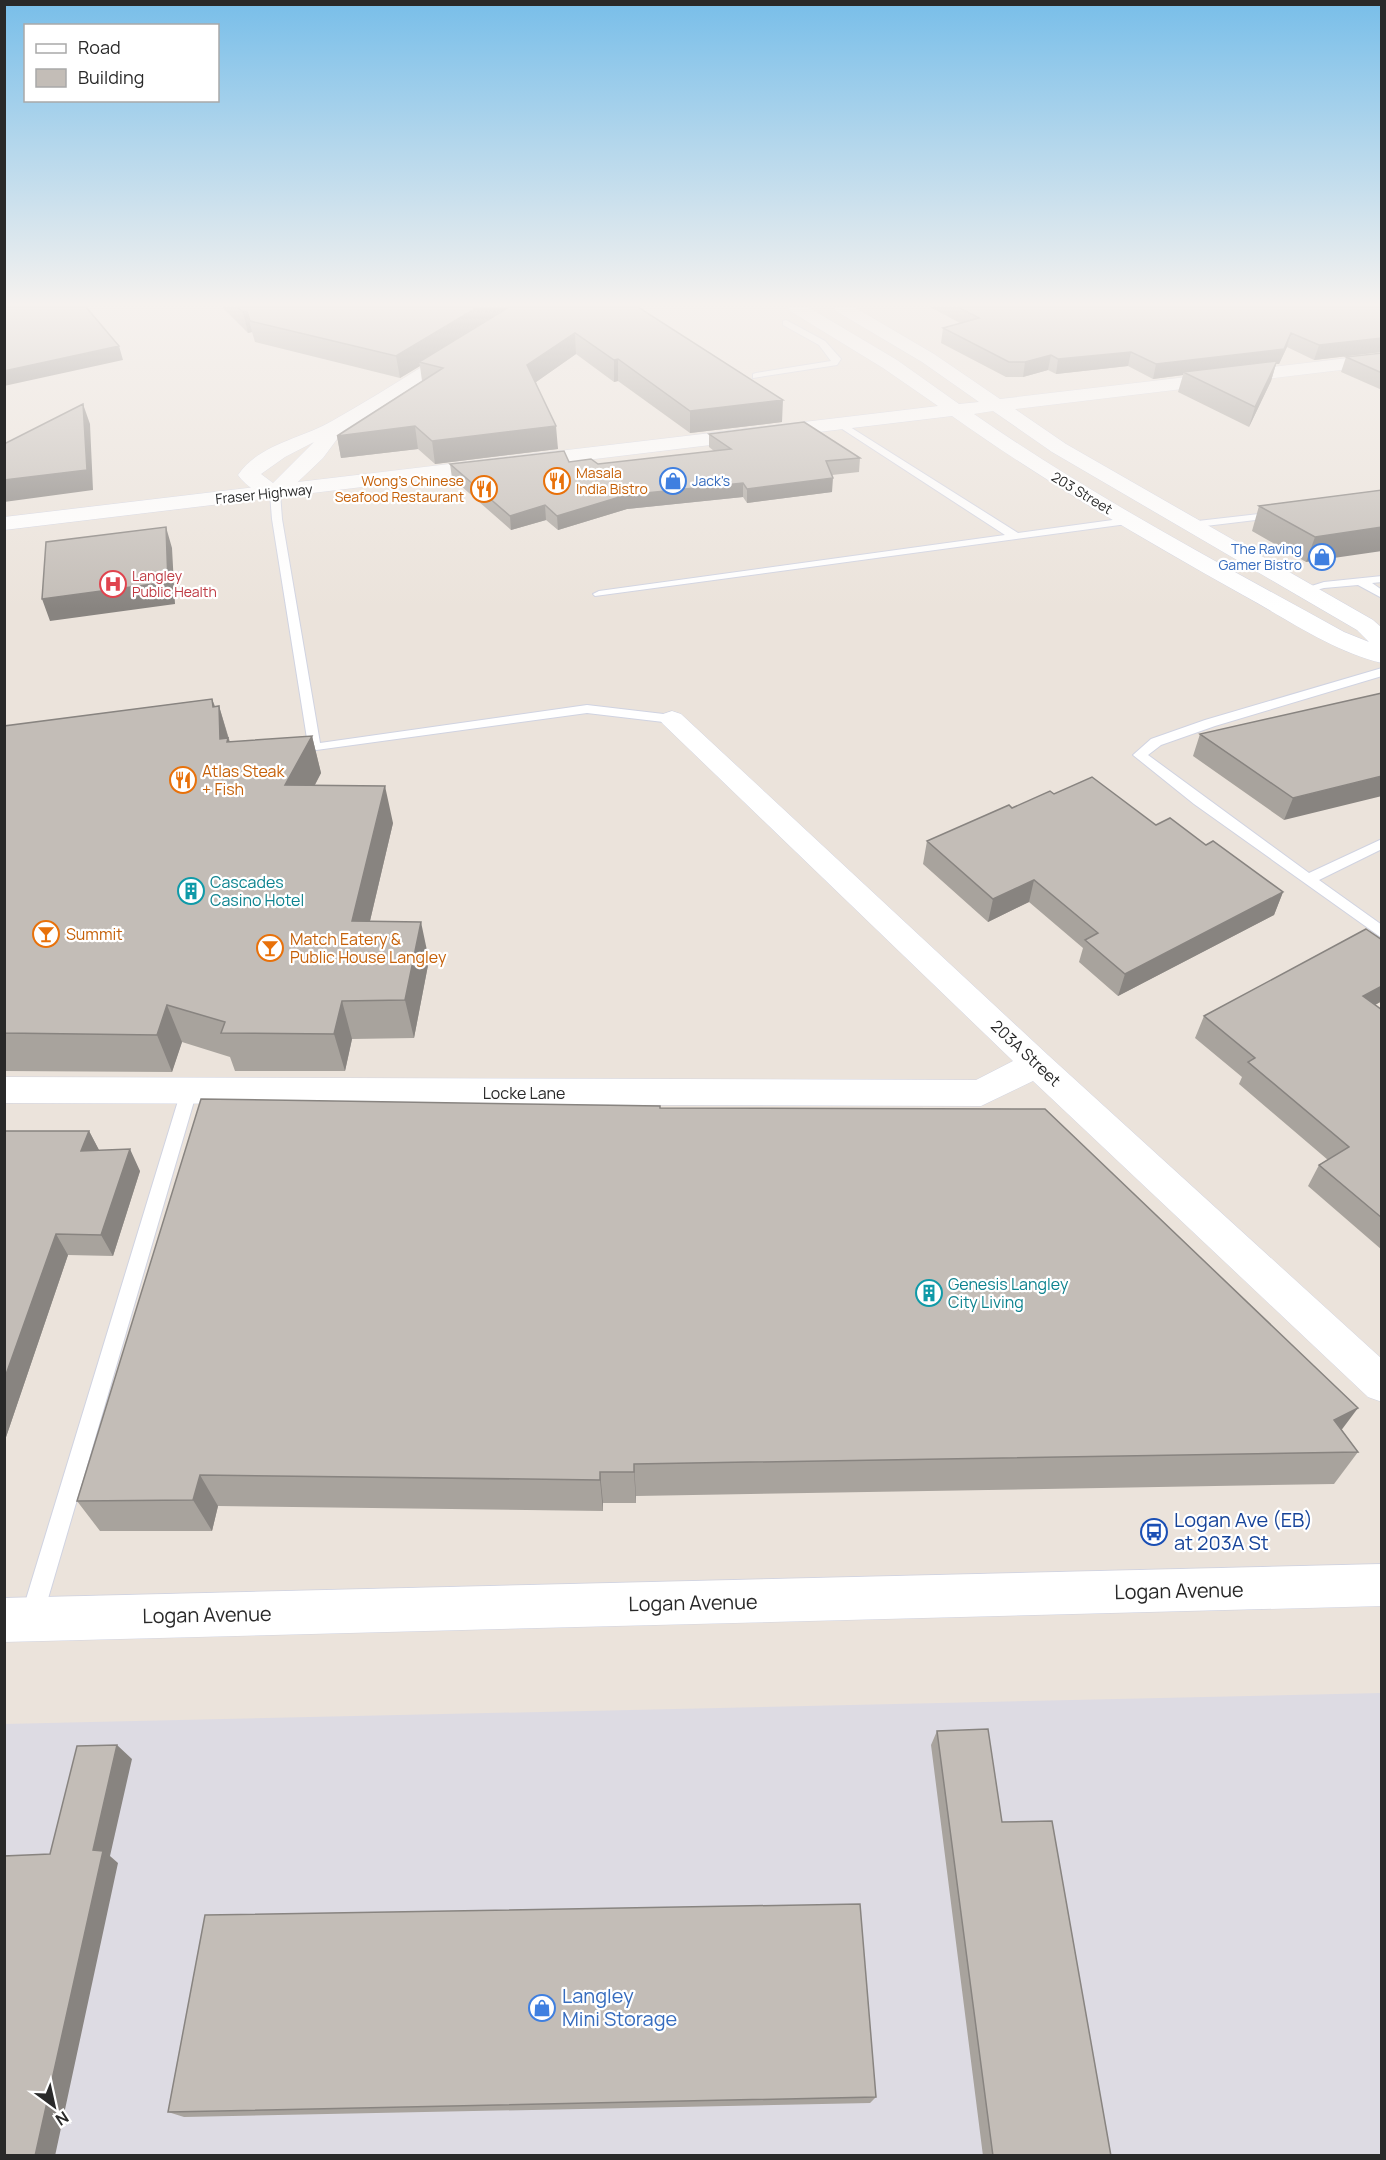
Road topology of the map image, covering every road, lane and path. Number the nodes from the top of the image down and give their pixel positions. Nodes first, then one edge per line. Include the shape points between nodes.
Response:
1 (367, 408) edge
2 (968, 408) edge
3 (999, 408) edge
4 (956, 409) junction
5 (839, 423) junction
6 (336, 427) junction
7 (275, 493) junction
8 (1292, 513) edge
9 (1127, 521) junction
10 (4, 524) edge
11 (1189, 525) junction
12 (1016, 537) junction
13 (1382, 579) edge
14 (1360, 581) junction
15 (1305, 590) junction
16 (599, 594) dead end
17 (1382, 594) edge
18 (1382, 642) edge
19 (1382, 656) edge
20 (1382, 672) edge
21 (672, 719) joint
22 (1382, 843) edge
23 (1308, 880) junction
24 (1382, 933) edge
25 (1036, 1064) junction
26 (4, 1090) edge
27 (189, 1091) junction
28 (1382, 1385) edge
29 (1382, 1586) edge
30 (17, 1620) edge

1 - 6 main road
2 - 4 main road, Fraser Highway
3 - 11 main road, 203 Street
4 - 5 main road, Fraser Highway
4 - 9 main road, 203 Street via 1017,453
5 - 7 main road, Fraser Highway
5 - 12 lane
6 - 7 main road via 326,444
6 - 7 main road via 303,438 248,475
7 - 10 main road, Fraser Highway
7 - 21 lane via 314,748 587,709
8 - 11 lane
9 - 12 lane
9 - 19 main road, 203 Street via 1335,637
11 - 15 main road, 203 Street
12 - 16 lane
13 - 14 lane
14 - 15 lane
14 - 17 lane
15 - 18 main road, 203 Street via 1365,625
20 - 23 lane via 1210,723 1156,742 1140,755
21 - 25 main road, 203A Street
22 - 23 lane
23 - 24 lane
25 - 27 main road, Locke Lane via 981,1093
25 - 28 main road, 203A Street
26 - 27 main road, Locke Lane
27 - 30 lane
29 - 30 main road, Logan Avenue

